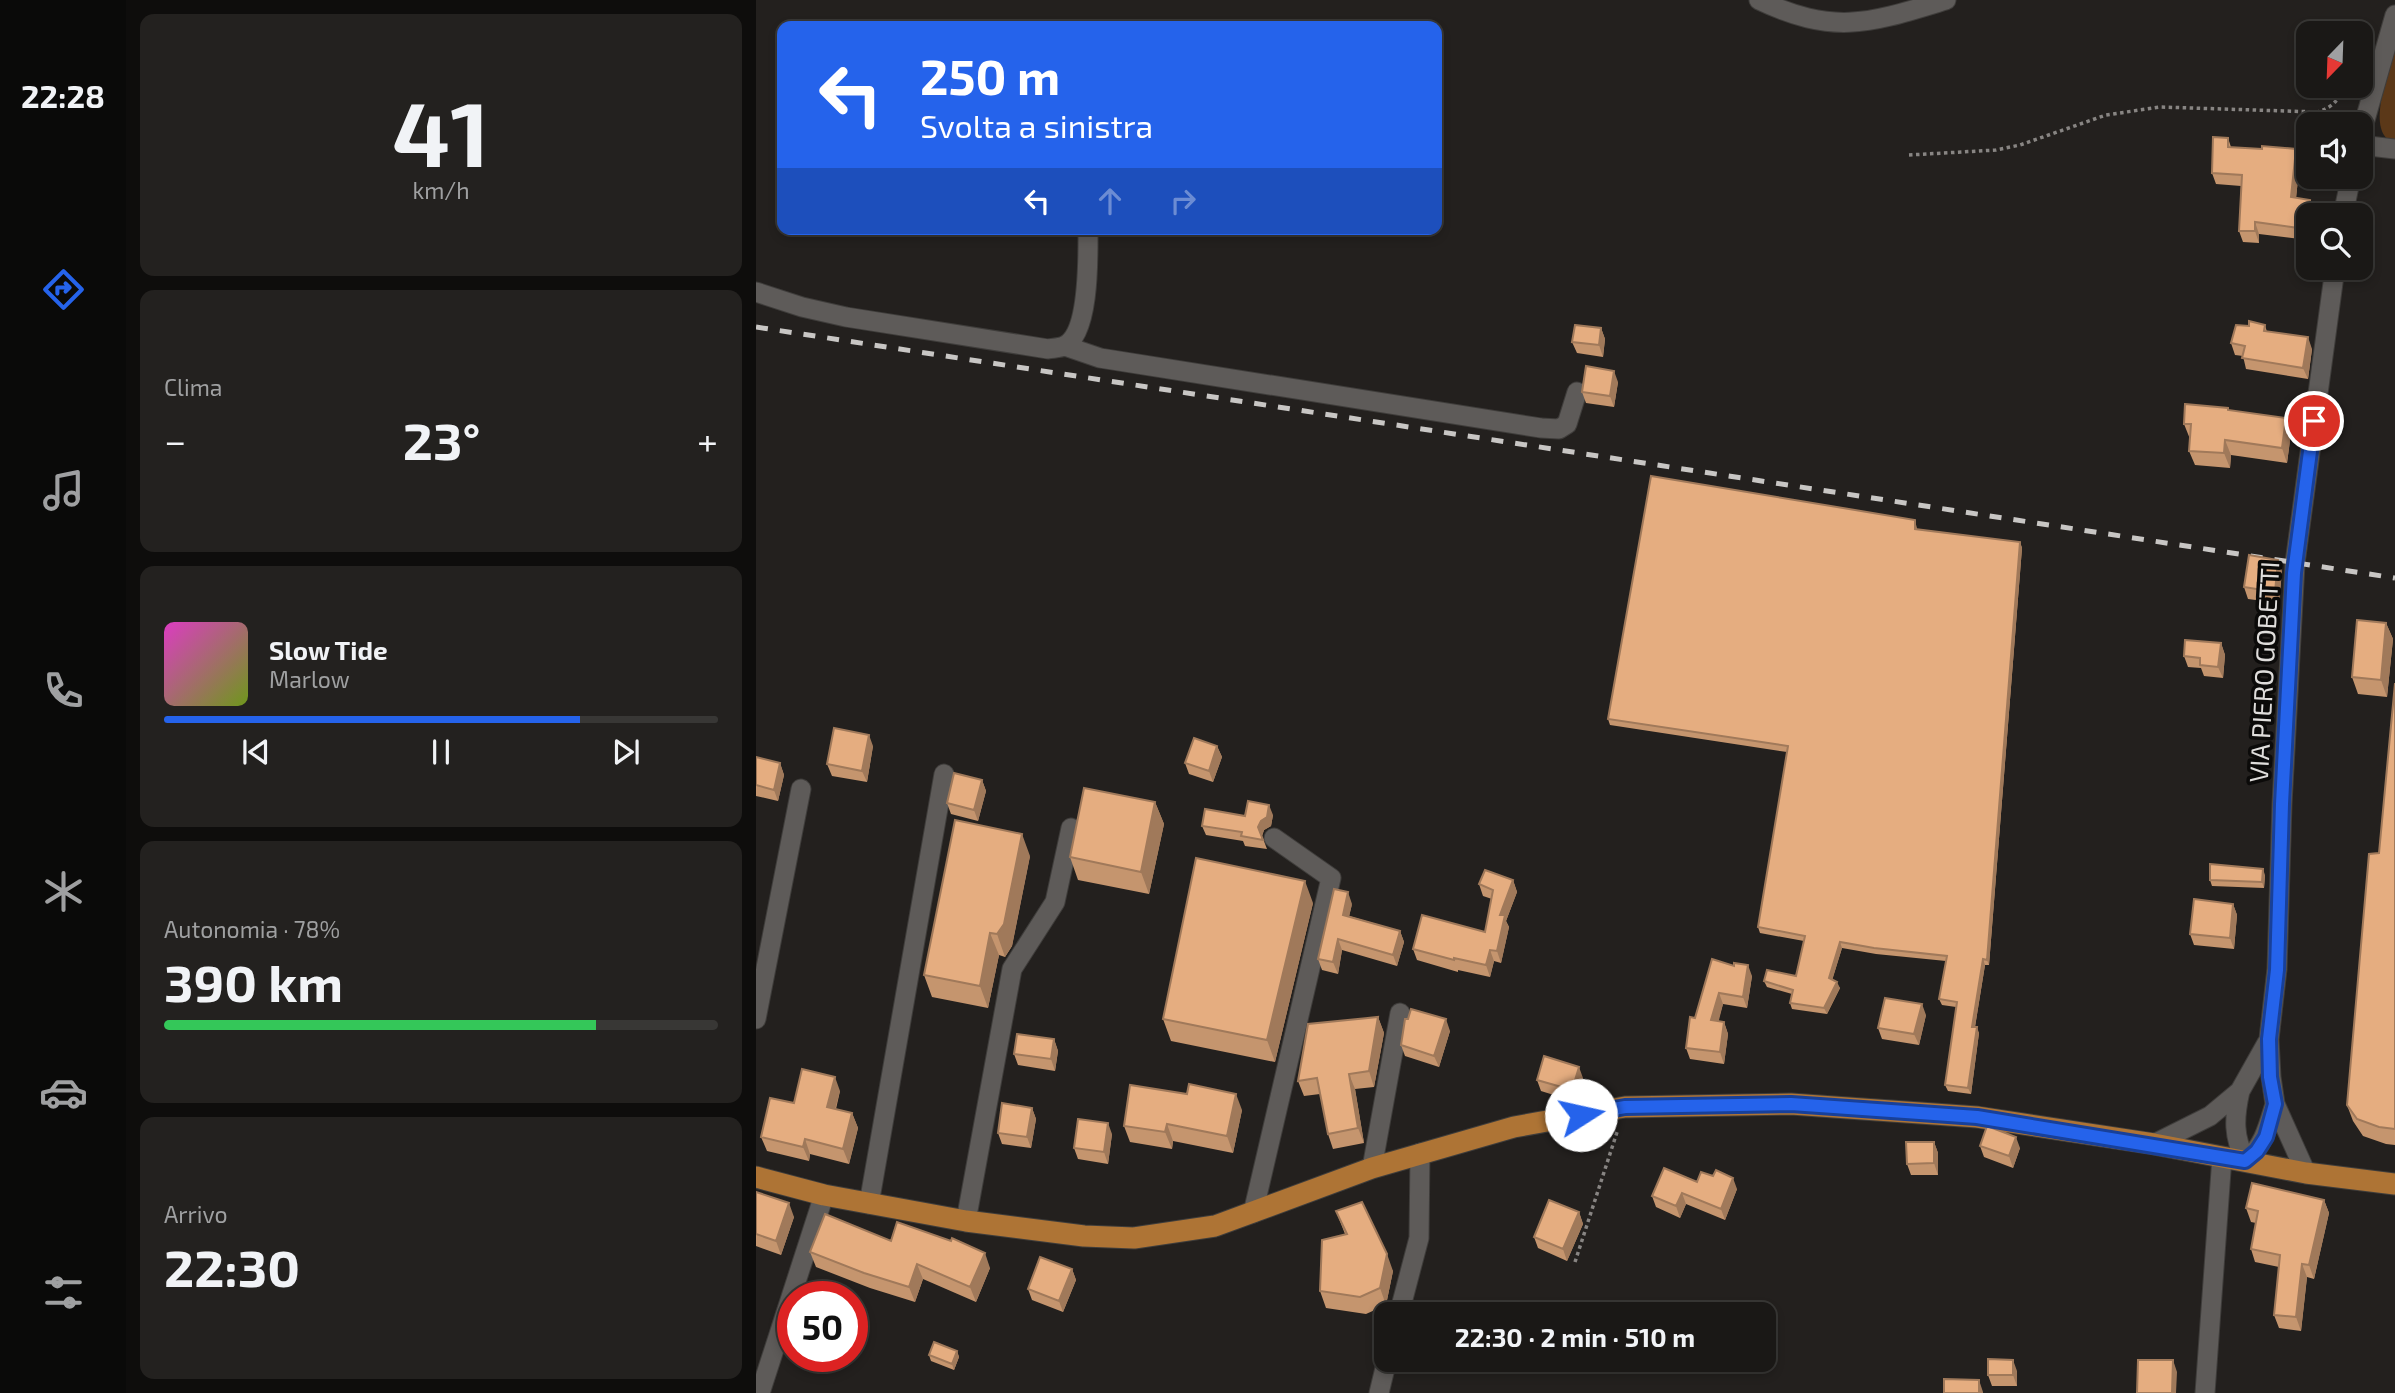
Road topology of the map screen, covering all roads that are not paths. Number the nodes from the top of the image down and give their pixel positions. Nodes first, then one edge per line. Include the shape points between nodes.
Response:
1 (1759, 0) edge
2 (1946, 0) edge
3 (2395, 15) edge
4 (2367, 112) edge
5 (2373, 146) edge
6 (2395, 149) edge
7 (1088, 235) edge
8 (2333, 280) edge
9 (756, 292) edge
10 (1065, 346) junction
11 (1577, 393) dead end
12 (944, 774) dead end
13 (801, 789) dead end
14 (1071, 828) dead end
15 (1274, 838) dead end
16 (1400, 1013) dead end
17 (756, 1019) edge
18 (2269, 1039) junction
19 (2240, 1091) junction
20 (2275, 1104) junction
21 (2154, 1144) junction
22 (1420, 1153) junction
23 (2222, 1157) junction
24 (2245, 1161) junction
25 (1372, 1168) junction
26 (2306, 1173) junction
27 (756, 1177) edge
28 (2395, 1184) edge
29 (824, 1195) junction
30 (869, 1204) junction
31 (1253, 1213) junction
32 (966, 1221) junction
33 (1402, 1302) edge
34 (1384, 1372) edge
35 (760, 1393) edge
36 (1379, 1393) edge
37 (2205, 1393) edge

1 - 2 street via 1811,20 1839,24
3 - 4 street
5 - 6 street
7 - 10 street via 1083,316 1076,336
8 - 18 street, VIA PIERO GOBETTI via 2296,554 2277,970
9 - 10 street via 846,317 1048,349
10 - 11 street via 1100,358 1541,428 1559,429 1567,424
12 - 30 street
13 - 17 street
14 - 32 street via 1055,902 1012,969
15 - 31 street via 1331,878
16 - 25 street
18 - 19 street
18 - 20 street
19 - 21 street via 2210,1116
19 - 24 street via 2235,1133
20 - 24 street via 2266,1137
20 - 26 street
21 - 22 main road via 1977,1117 1791,1104 1625,1107 1514,1127
21 - 23 main road
22 - 25 main road
22 - 33 street via 1419,1238
23 - 24 main road
23 - 37 street
24 - 26 main road
25 - 31 main road
26 - 28 main road
27 - 29 main road
29 - 30 main road
29 - 35 street
30 - 32 main road
31 - 32 main road via 1215,1226 1134,1238
34 - 36 street

